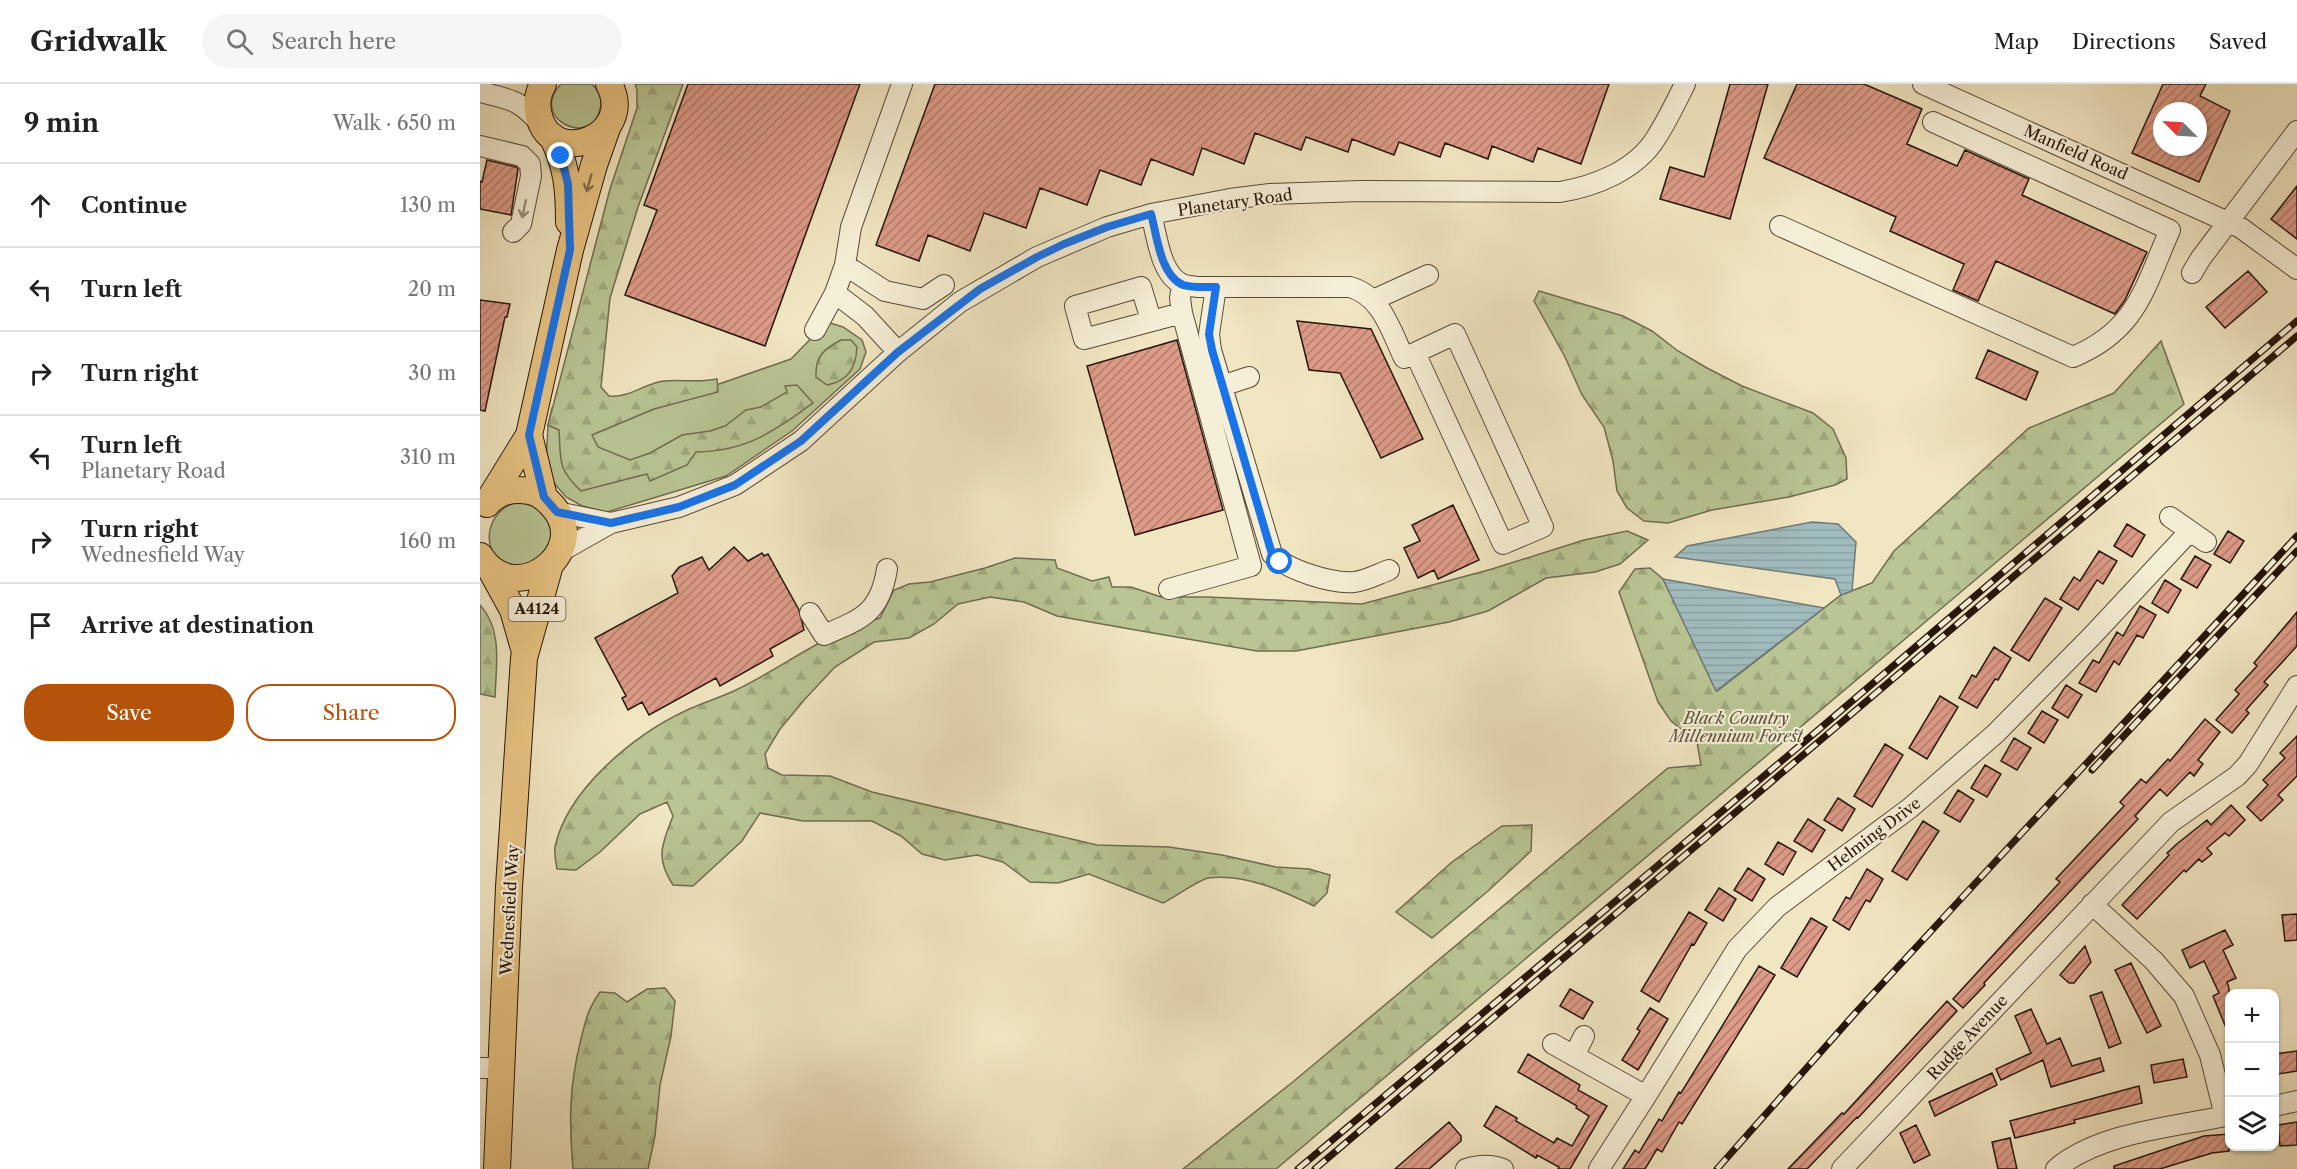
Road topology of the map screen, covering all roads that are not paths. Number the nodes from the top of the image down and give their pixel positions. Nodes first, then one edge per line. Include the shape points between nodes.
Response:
1 (543, 84) edge
2 (609, 84) edge
3 (902, 84) edge
4 (1685, 84) edge
5 (1923, 84) edge
6 (480, 92) edge
7 (1933, 122) dead end
8 (608, 128) junction
9 (2297, 131) edge
10 (549, 133) junction
11 (480, 136) edge
12 (480, 146) edge
13 (2087, 157) junction
14 (526, 159) junction
15 (2074, 186) junction
16 (1151, 214) junction
17 (2227, 223) junction
18 (1780, 226) dead end
19 (513, 232) dead end
20 (570, 250) junction
21 (845, 265) junction
22 (2297, 269) edge
23 (2192, 273) dead end
24 (1428, 275) dead end
25 (1182, 284) junction
26 (944, 285) dead end
27 (1216, 287) junction
28 (835, 293) junction
29 (1373, 300) junction
30 (1182, 313) junction
31 (1151, 320) dead end
32 (815, 330) dead end
33 (898, 352) junction
34 (1415, 353) junction
35 (1250, 377) dead end
36 (1222, 386) junction
37 (529, 435) junction
38 (551, 504) junction
39 (484, 507) edge
40 (2170, 517) dead end
41 (611, 523) junction
42 (554, 559) junction
43 (483, 561) edge
44 (887, 569) dead end
45 (1389, 570) dead end
46 (1168, 589) dead end
47 (810, 613) dead end
48 (525, 652) junction
49 (2297, 686) edge
50 (2092, 904) junction
51 (1584, 1036) dead end
52 (1553, 1044) dead end
53 (1574, 1056) junction
54 (491, 1068) edge
55 (1647, 1096) junction
56 (2297, 1101) edge
57 (2279, 1105) edge
58 (2225, 1109) edge
59 (2225, 1116) edge
60 (497, 1169) edge
61 (1466, 1169) edge
62 (1503, 1169) edge
63 (1599, 1169) edge
64 (1842, 1169) edge
65 (2056, 1169) edge

1 - 10 main road via 537,105 541,122
2 - 8 main road via 615,104
3 - 21 street via 851,227
4 - 16 street, Planetary Road via 1655,140 1636,160 1617,173 1578,189 1279,194
5 - 13 street, Manfield Road
6 - 10 street via 524,106
7 - 15 street
8 - 10 main road via 594,139 578,144 563,142
8 -> 20 main road
9 - 17 street
10 - 20 main road via 561,156 568,184
11 - 14 street via 517,145
12 - 14 street
13 - 15 street
13 - 17 street, Manfield Road
14 -> 19 street via 531,176 521,224
15 - 18 street via 2170,231 2135,308 2123,325 2106,340 2073,357
16 - 25 street via 1164,262 1169,273
16 - 33 street, Planetary Road via 1064,244 1006,273 960,302
17 - 22 street, Manfield Road via 2241,228
17 - 23 street
20 - 37 main road
21 - 26 street via 885,291 906,296 923,299
21 - 28 street
24 - 29 street
25 - 27 street
25 - 30 street
27 - 29 street via 1350,287
27 - 36 street via 1209,334
28 - 32 street
28 - 33 street via 865,316
29 - 34 street via 1404,358
30 - 31 street
30 - 46 street via 1251,566
33 - 41 street, Planetary Road via 801,441 735,485 679,507
34 - 34 street via 1455,334 1543,527 1503,544
35 - 36 street
36 - 45 street via 1272,554 1280,562 1342,583 1358,582
37 - 38 main road
37 - 39 main road
38 - 39 main road via 532,492 516,489 502,493
38 - 41 street, Planetary Road
38 - 42 main road, Wednesfield Way via 562,527 562,542
40 - 55 street, Helming Drive via 2198,537 1995,734 1910,808 1777,906 1737,949
41 - 42 street, Planetary Road
42 - 43 main road via 537,574 523,578 507,577
42 - 48 main road, Wednesfield Way / A4124
43 - 48 main road, Wednesfield Way / A4124 via 513,610
44 - 47 street via 878,601 857,621 824,635
48 - 54 main road, Wednesfield Way / A4124 via 510,875
49 - 50 street, Rudge Avenue via 2242,770 2170,822
50 - 58 street via 2154,961 2184,996 2210,1055
50 - 64 street, Rudge Avenue
51 - 53 street
52 - 53 street
53 - 55 street
54 - 60 main road, Wednesfield Way / A4124
55 - 63 street, Helming Drive
56 - 57 street
59 - 65 street via 2165,1126 2092,1147
61 - 62 street via 1491,1165

